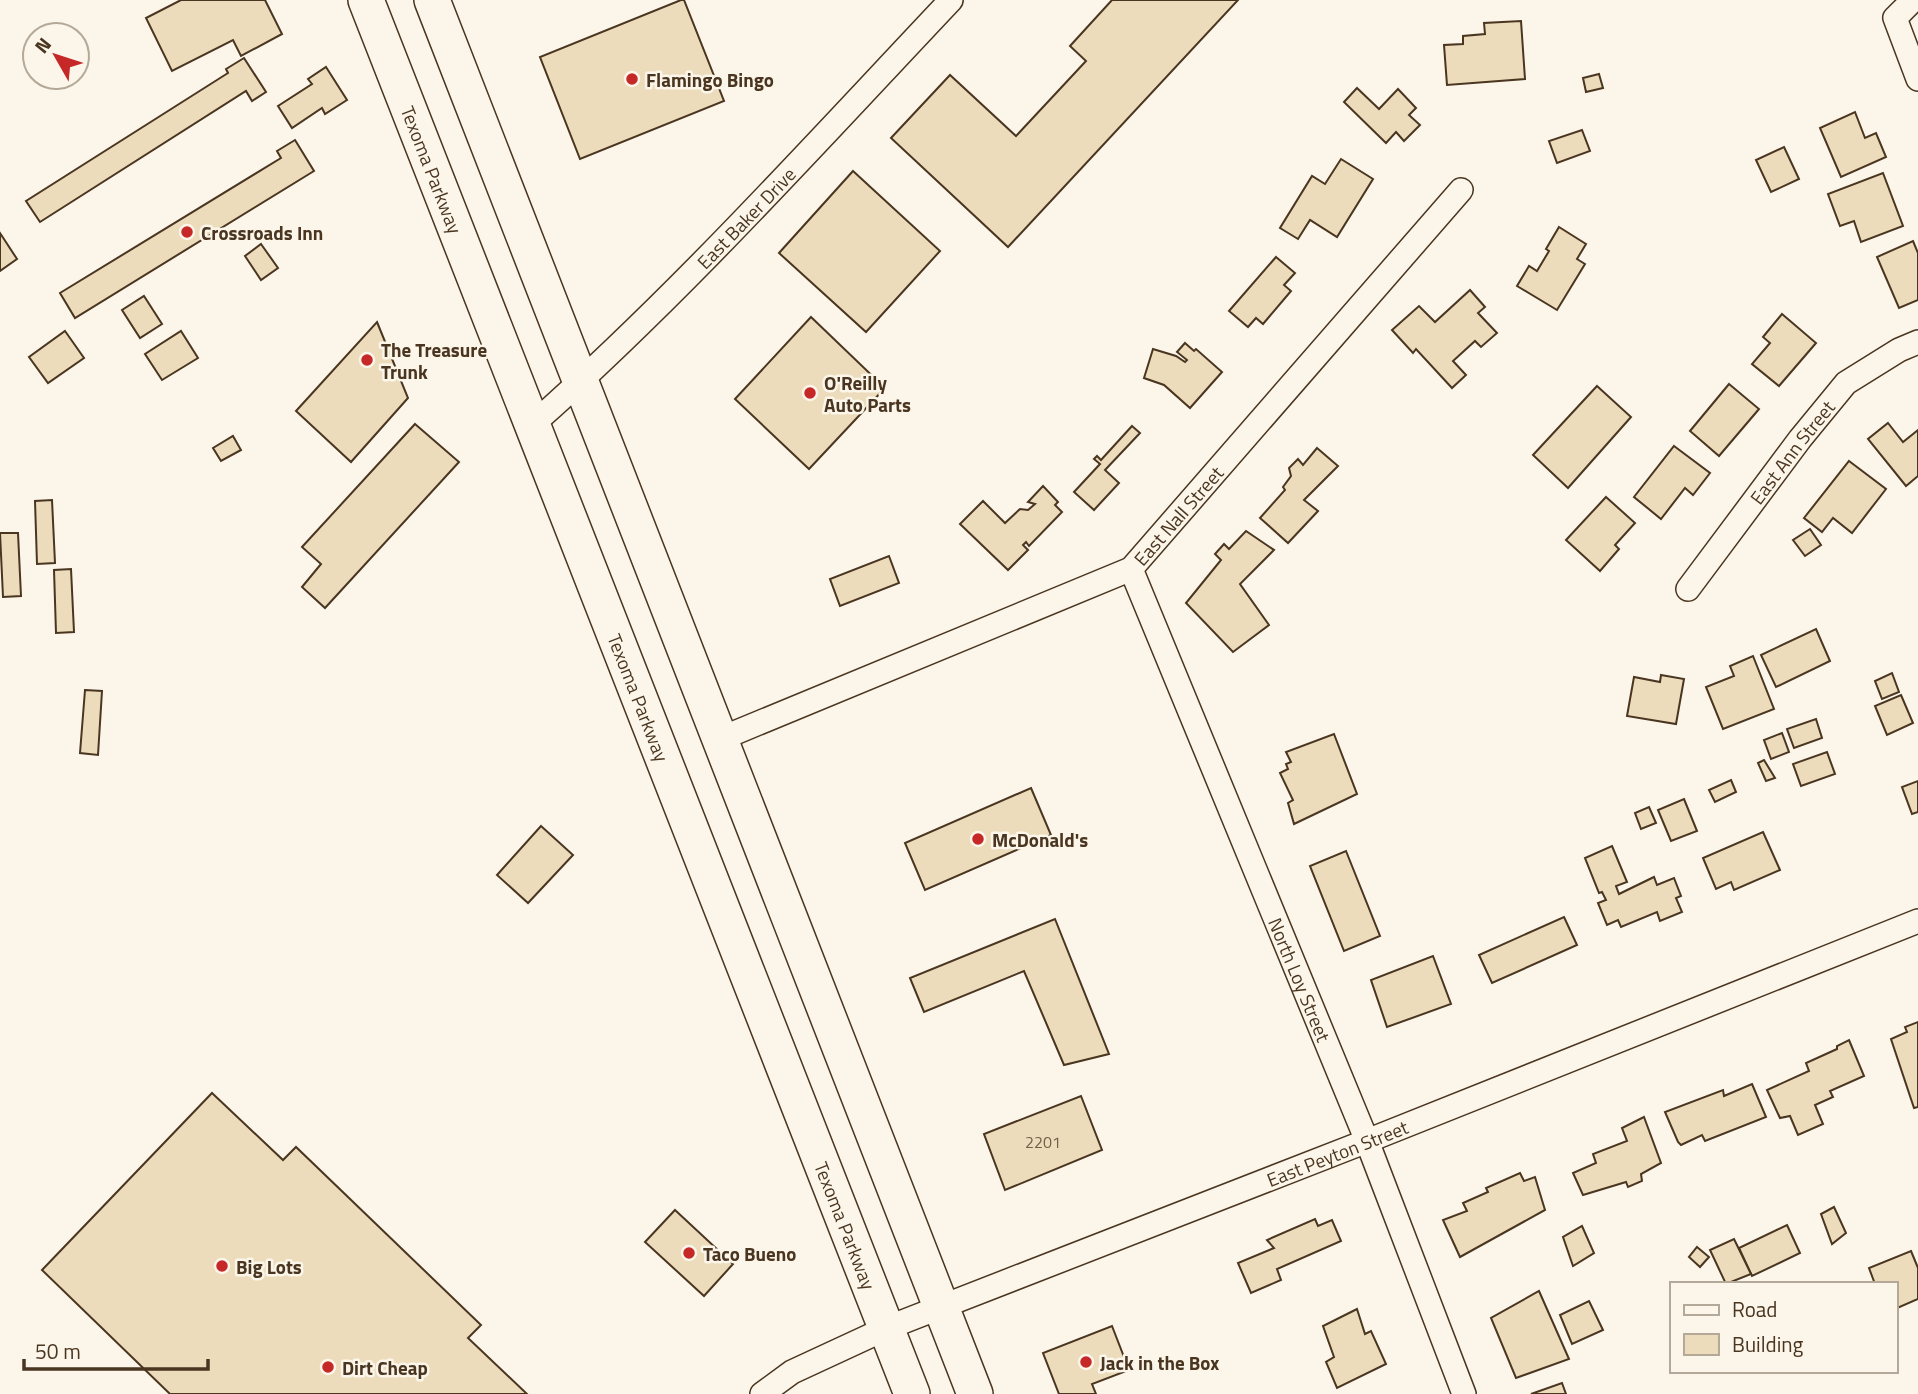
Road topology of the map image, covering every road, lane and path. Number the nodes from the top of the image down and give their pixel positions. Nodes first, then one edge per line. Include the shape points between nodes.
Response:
1 (366, 0) edge
2 (432, 0) edge
3 (951, 0) edge
4 (1913, 0) edge
5 (1918, 79) edge
6 (1461, 190) dead end
7 (1918, 342) edge
8 (580, 382) junction
9 (532, 425) junction
10 (1131, 569) junction
11 (1688, 589) dead end
12 (720, 739) junction
13 (1918, 921) edge
14 (1367, 1141) junction
15 (941, 1307) junction
16 (887, 1328) junction
17 (762, 1394) edge
18 (912, 1394) edge
19 (975, 1394) edge
20 (1464, 1394) edge

1 - 9 main road, Texoma Parkway
2 - 8 main road
3 - 8 street, East Baker Drive via 733,230
4 - 5 street via 1895,18
6 - 10 street, East Nall Street
7 - 11 street, East Ann Street via 1846,383
8 - 9 street, East Baker Drive
8 - 12 main road
9 - 16 main road, Texoma Parkway
10 - 12 street, East Nall Street
10 - 14 street, North Loy Street
12 - 15 main road
13 - 14 street, East Peyton Street
14 - 15 street, East Peyton Street
14 - 20 street, North Loy Street
15 - 16 street, East Peyton Street
15 - 19 main road
16 - 17 street, East Peyton Street via 792,1371
16 - 18 main road, Texoma Parkway

